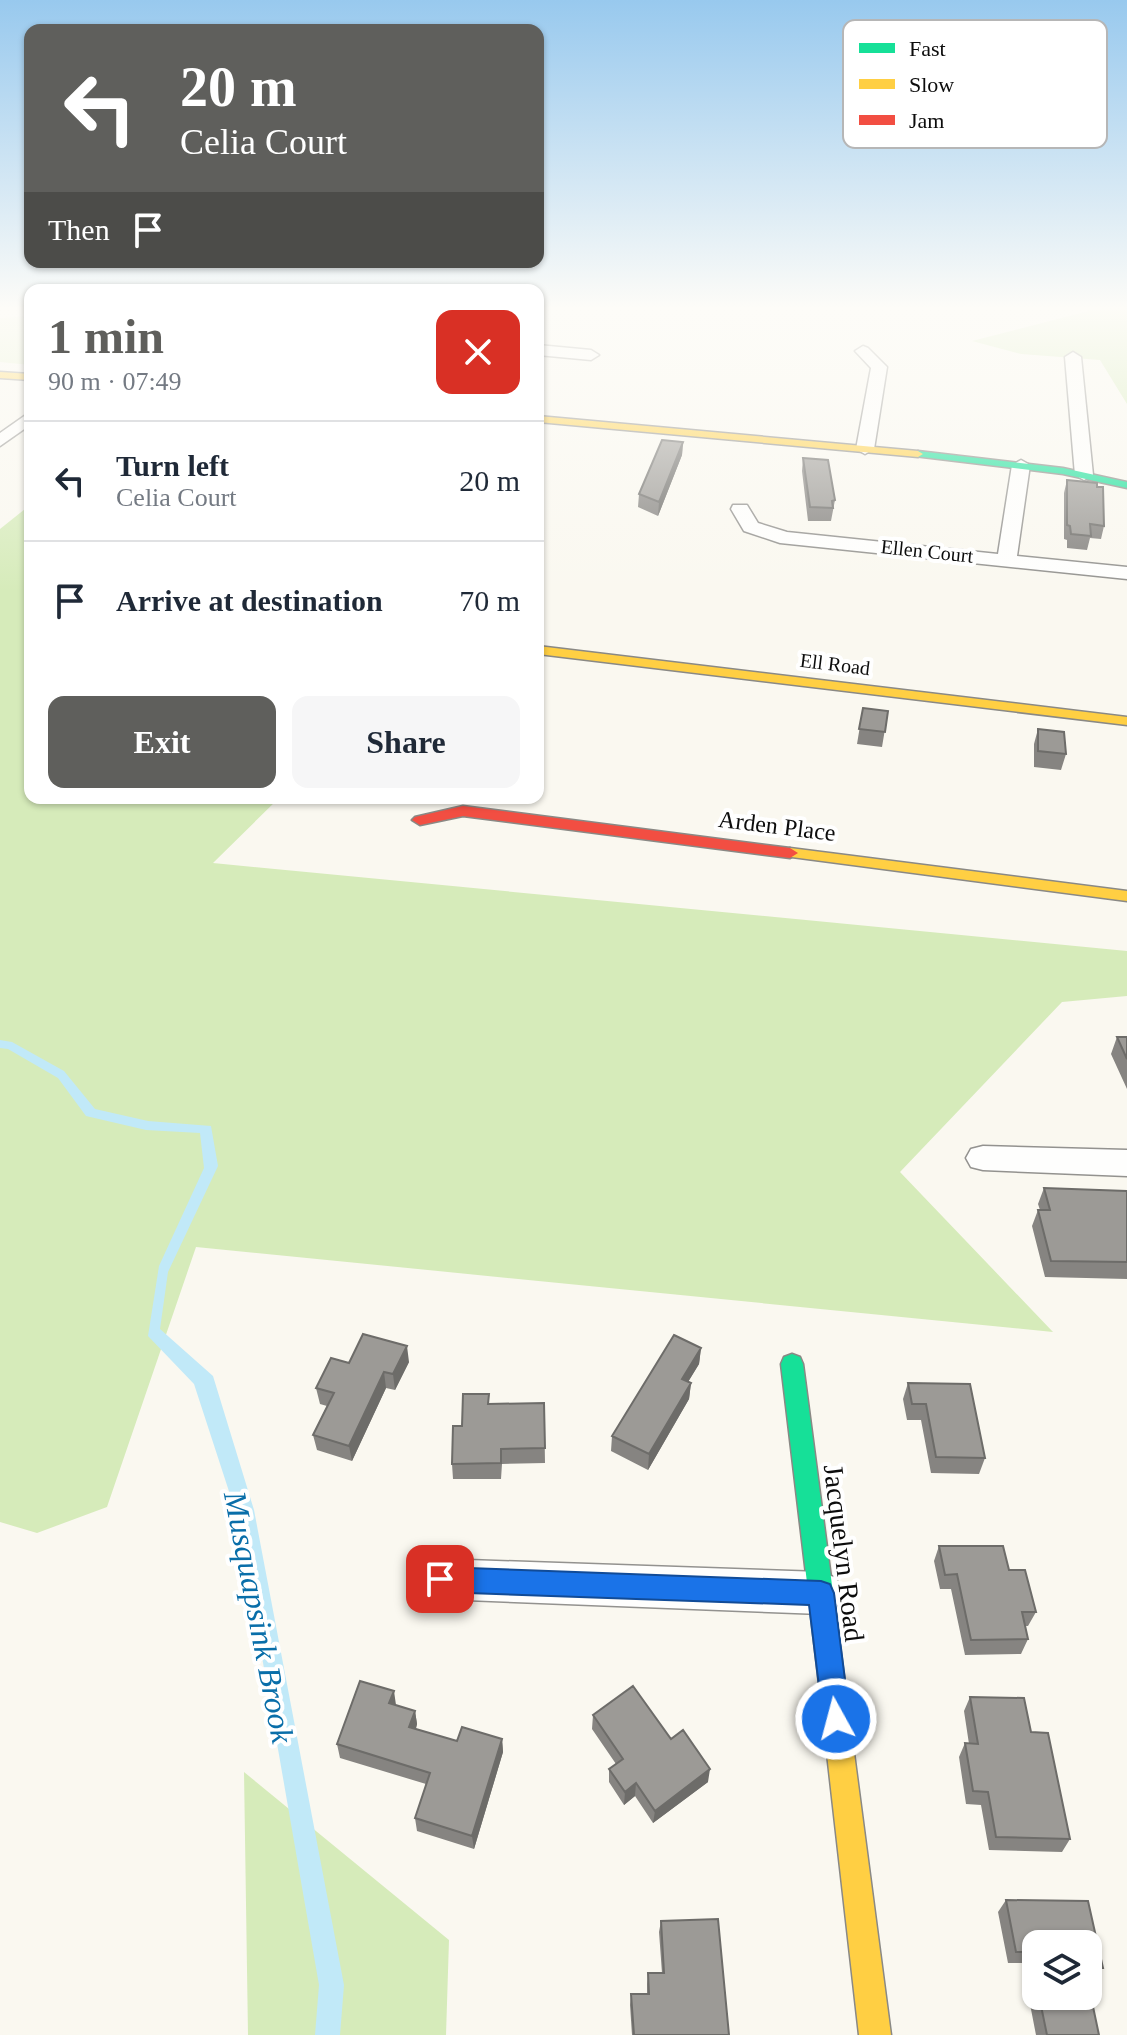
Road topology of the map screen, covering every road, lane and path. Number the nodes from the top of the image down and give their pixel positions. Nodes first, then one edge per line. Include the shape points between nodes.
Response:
1 (873, 402) edge
2 (1077, 402) edge
3 (544, 420) edge
4 (24, 422) edge
5 (0, 441) edge
6 (865, 449) junction
7 (1021, 465) junction
8 (1084, 475) junction
9 (1127, 485) edge
10 (740, 509) dead end
11 (1007, 559) junction
12 (1127, 573) edge
13 (544, 651) edge
14 (1127, 721) edge
15 (420, 820) dead end
16 (1127, 896) edge
17 (983, 1158) dead end
18 (1127, 1163) edge
19 (792, 1364) dead end
20 (440, 1579) dead end
21 (821, 1593) junction
22 (875, 2035) edge

1 - 6 street
2 - 8 street
3 - 6 street
4 - 5 street
6 - 7 street
7 - 8 street
7 - 11 street
8 - 9 street
10 - 11 street, Ellen Court via 747,524 773,536
11 - 12 street, Ellen Court
13 - 14 street, Ell Road
15 - 16 street, Arden Place via 463,811
17 - 18 street
19 - 21 street, Jacquelyn Road
20 - 21 street
21 - 22 street, Jacquelyn Road

